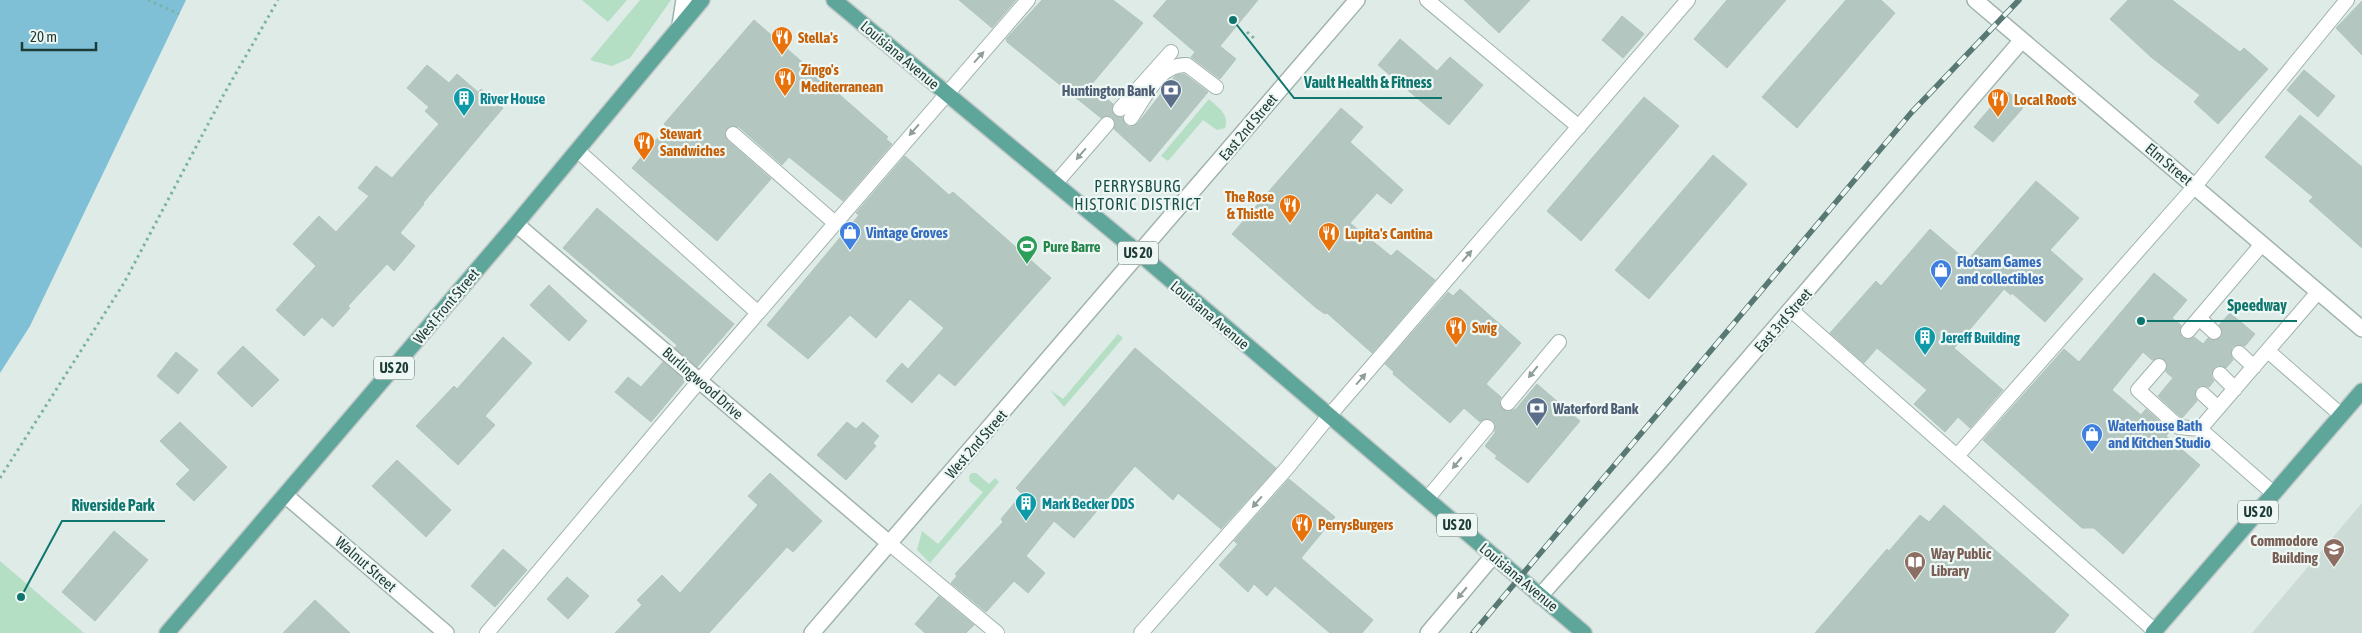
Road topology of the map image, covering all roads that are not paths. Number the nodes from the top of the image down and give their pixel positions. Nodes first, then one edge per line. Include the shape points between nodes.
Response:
1 (684, 0) edge
2 (702, 0) edge
3 (834, 0) edge
4 (1028, 0) edge
5 (1357, 0) edge
6 (1427, 0) edge
7 (1688, 0) edge
8 (1975, 0) edge
9 (2347, 0) edge
10 (680, 25) junction
11 (2022, 40) junction
12 (1171, 52) dead end
13 (1216, 87) dead end
14 (946, 93) junction
15 (1108, 124) dead end
16 (1579, 127) junction
17 (733, 134) dead end
18 (578, 150) junction
19 (1055, 184) junction
20 (2195, 186) junction
21 (835, 223) junction
22 (516, 224) junction
23 (2262, 244) junction
24 (1140, 254) junction
25 (2318, 292) junction
26 (1791, 310) junction
27 (757, 312) junction
28 (2199, 318) junction
29 (2362, 329) edge
30 (2188, 331) dead end
31 (2214, 332) dead end
32 (1559, 342) dead end
33 (2268, 351) junction
34 (2238, 354) dead end
35 (2159, 366) dead end
36 (2254, 367) junction
37 (2220, 374) dead end
38 (700, 380) junction
39 (2235, 388) junction
40 (2362, 390) edge
41 (2203, 394) dead end
42 (1508, 403) dead end
43 (2218, 408) junction
44 (2341, 415) junction
45 (1329, 416) junction
46 (1487, 427) dead end
47 (2200, 429) junction
48 (1957, 456) junction
49 (2274, 493) junction
50 (286, 495) junction
51 (1427, 499) junction
52 (889, 543) junction
53 (1493, 556) junction
54 (1540, 596) junction
55 (2154, 632) edge
56 (167, 633) edge
57 (446, 633) edge
58 (487, 633) edge
59 (812, 633) edge
60 (997, 633) edge
61 (1142, 633) edge
62 (1428, 633) edge
63 (1584, 633) edge

1 - 10 street
2 - 10 main road, West Front Street / US 20
3 - 14 main road, Louisiana Avenue / US 20
14 -> 4 lane
5 - 24 street, East 2nd Street
6 - 16 lane
7 - 16 lane
8 - 11 street, Elm Street
9 - 20 lane
10 - 18 main road, West Front Street / US 20
11 - 20 street, Elm Street
11 - 26 street, East 3rd Street
12 - 13 lane via 1126,114 1173,66 1187,65
14 - 19 main road, Louisiana Avenue / US 20
14 -> 21 lane
15 -> 19 lane
45 -> 16 lane
17 - 21 lane
18 - 22 main road, West Front Street / US 20
18 - 27 lane
19 - 24 main road, Louisiana Avenue / US 20
20 - 23 street, Elm Street
20 - 48 lane
21 - 27 lane
22 - 38 street, Burlingwood Drive
22 - 50 main road, West Front Street / US 20
23 - 25 street, Elm Street
23 - 28 lane
24 - 45 main road, Louisiana Avenue / US 20
24 - 52 street, West 2nd Street
25 - 29 street, Elm Street
25 - 33 lane
26 - 48 lane
26 - 54 street, East 3rd Street
27 - 38 lane
28 - 30 lane
28 - 31 lane
32 -> 42 lane
33 - 36 lane
33 - 44 lane
34 - 36 lane
35 - 47 lane via 2138,390 2179,427
36 - 39 lane
37 - 39 lane
38 - 52 street, Burlingwood Drive
38 - 58 lane
39 - 43 lane
40 - 44 main road, US 20
41 - 43 lane
43 - 47 lane
44 - 49 main road, US 20
45 - 51 main road, Louisiana Avenue / US 20
45 -> 61 lane
46 -> 51 lane
47 - 49 lane
48 - 55 lane
49 - 55 main road, US 20
50 - 56 main road, West Front Street / US 20
50 - 57 street, Walnut Street
51 - 53 main road, Louisiana Avenue / US 20
52 - 59 street, West 2nd Street
52 - 60 lane
53 - 54 main road, Louisiana Avenue / US 20
53 -> 62 street
54 - 63 main road, Louisiana Avenue / US 20

